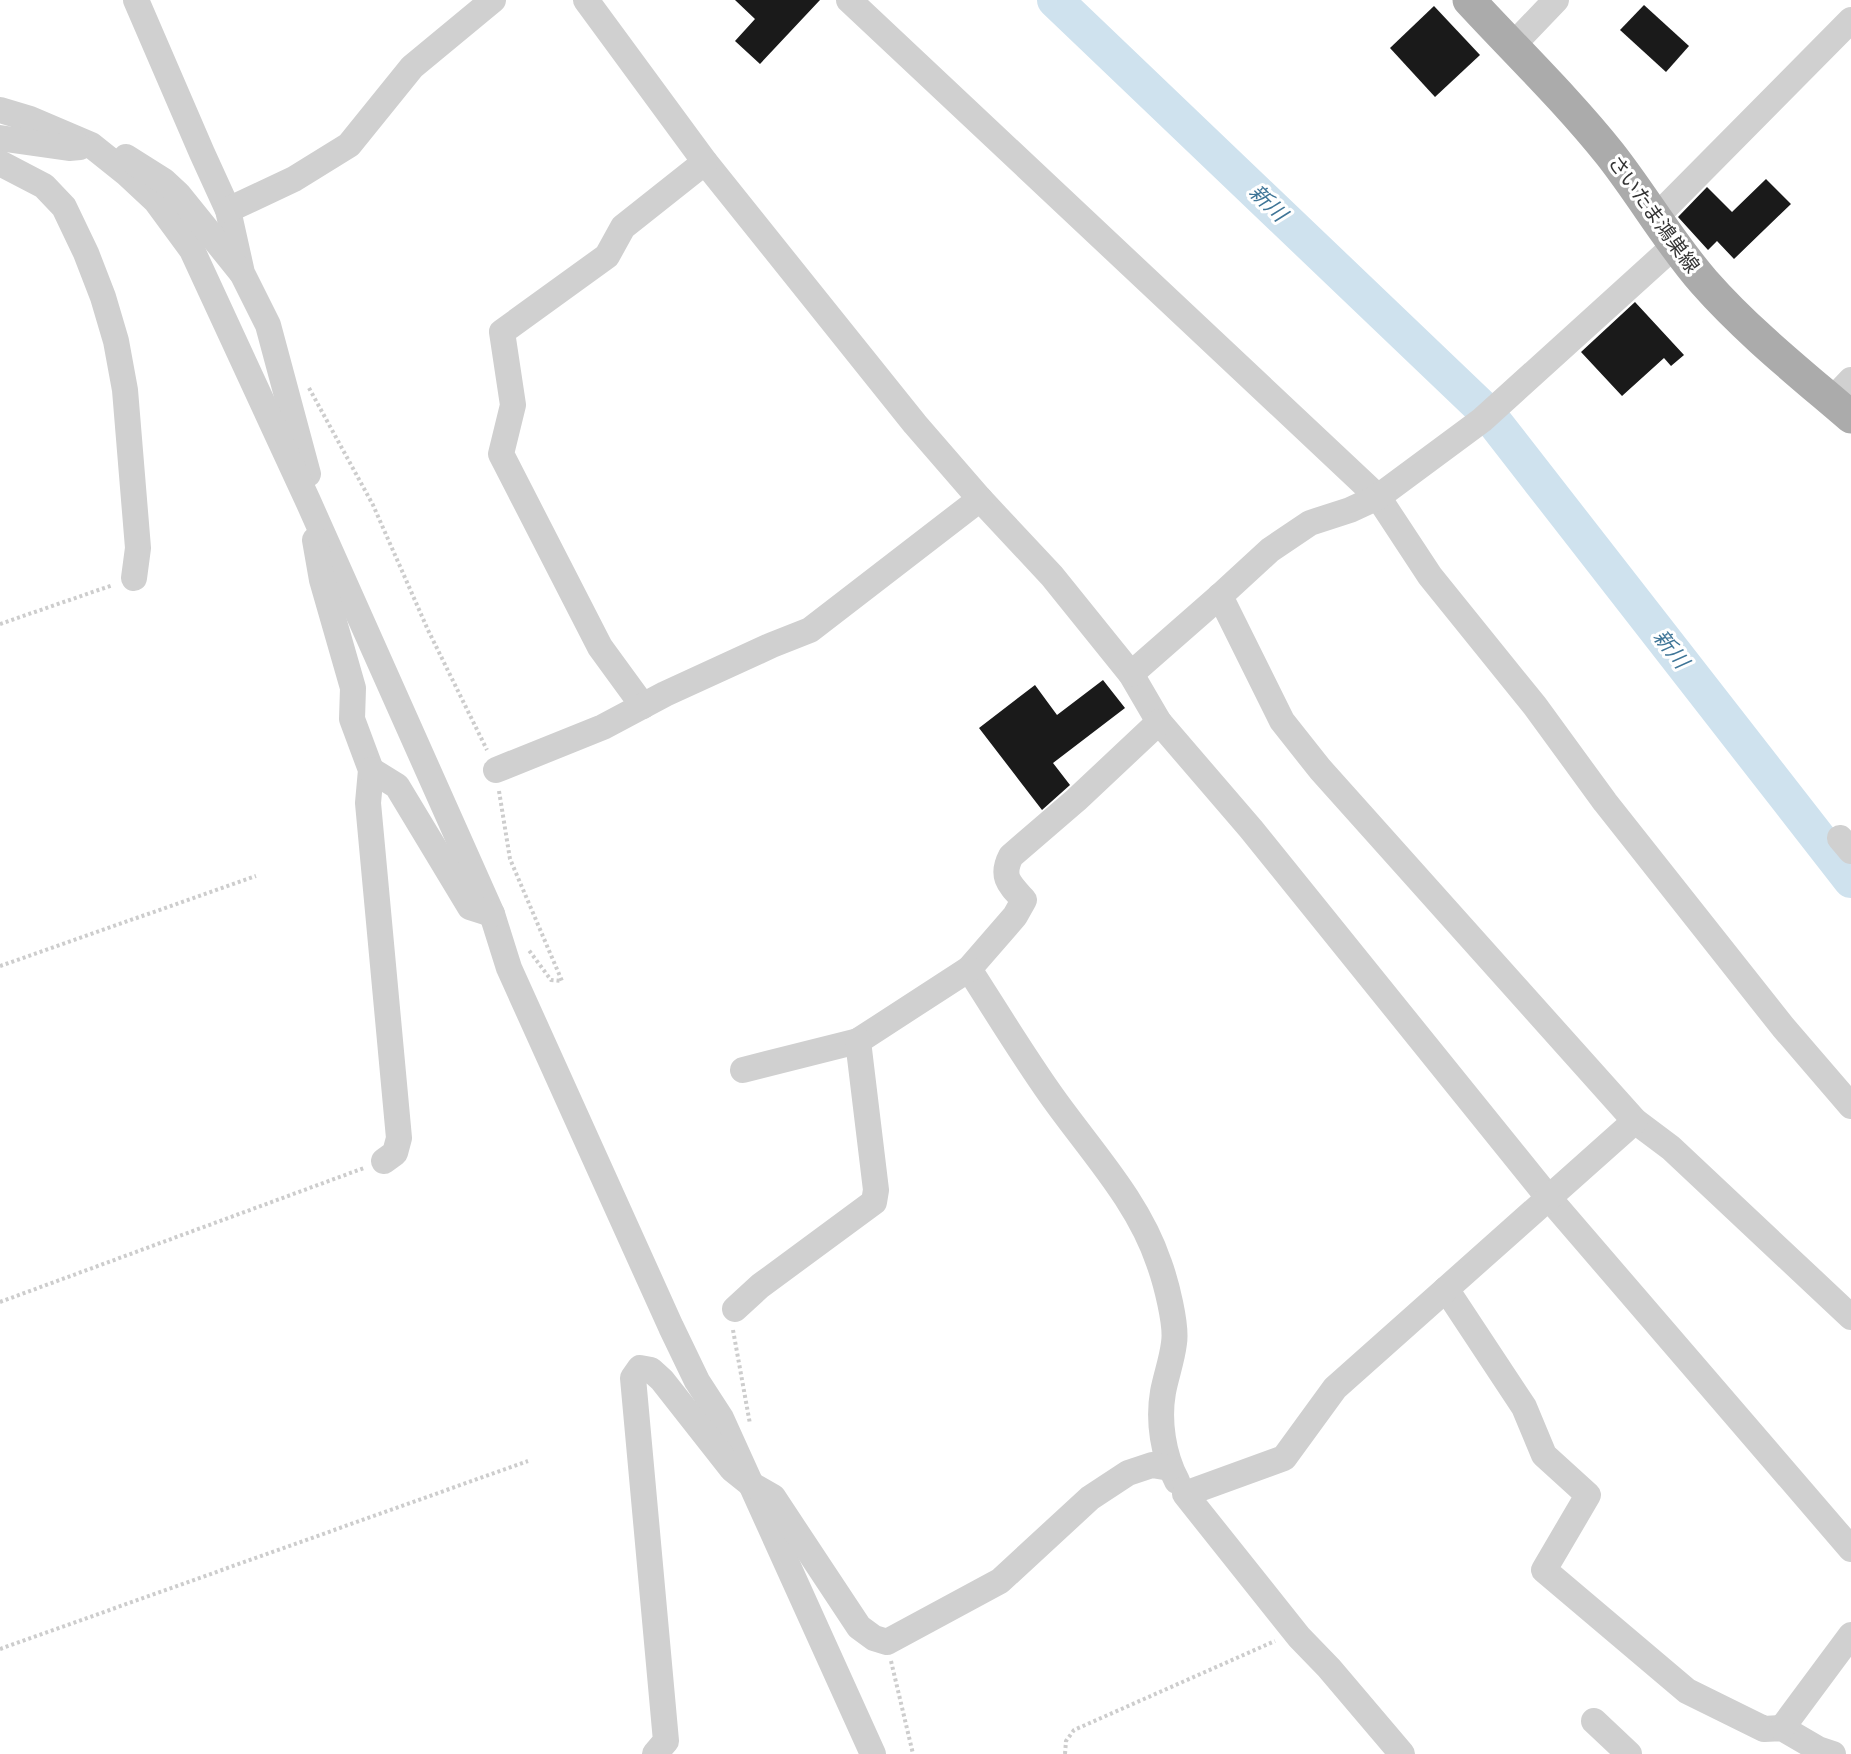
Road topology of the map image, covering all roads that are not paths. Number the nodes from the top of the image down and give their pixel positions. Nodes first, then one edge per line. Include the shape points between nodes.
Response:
1 (136, 0) edge
2 (494, 0) edge
3 (586, 0) edge
4 (849, 0) edge
5 (1469, 0) edge
6 (1556, 0) edge
7 (1851, 21) edge
8 (1513, 45) junction
9 (0, 110) edge
10 (0, 138) edge
11 (91, 145) junction
12 (705, 162) junction
13 (0, 163) edge
14 (228, 210) junction
15 (1656, 217) junction
16 (1674, 246) junction
17 (242, 273) junction
18 (1845, 399) edge
19 (1378, 497) junction
20 (980, 499) junction
21 (308, 501) junction
22 (134, 579) road end
23 (1220, 596) junction
24 (1131, 674) junction
25 (643, 706) junction
26 (1159, 722) junction
27 (371, 770) junction
28 (496, 770) road end
29 (492, 914) junction
30 (969, 969) junction
31 (858, 1041) junction
32 (743, 1070) dead end
33 (1851, 1107) edge
34 (1635, 1121) junction
35 (384, 1161) road end
36 (1548, 1197) junction
37 (1446, 1289) junction
38 (735, 1309) road end
39 (1851, 1317) edge
40 (1170, 1468) junction
41 (752, 1485) junction
42 (1185, 1494) junction
43 (1851, 1549) edge
44 (1851, 1635) edge
45 (1594, 1721) dead end
46 (1782, 1728) junction
47 (655, 1754) edge
48 (873, 1754) edge
49 (1402, 1754) edge
50 (1629, 1754) edge
51 (1833, 1754) edge

1 - 14 street
2 - 14 street via 412,67 349,145 294,178
3 - 12 street
4 - 19 street
5 - 8 main road, さいたま鴻巣線
6 - 8 street
7 - 15 street
8 - 15 main road, さいたま鴻巣線 via 1611,155
9 - 11 street
10 - 11 street via 69,148
11 - 17 street via 113,149 164,181
11 - 21 street via 156,201 192,250
12 - 20 street
12 - 25 street via 623,227 608,256 502,332 513,405 501,454 600,646
13 - 22 street via 44,186 64,207 103,297 125,390 138,548
14 - 17 street
15 - 16 main road, さいたま鴻巣線
16 - 18 main road, さいたま鴻巣線 via 1744,324
16 - 19 street via 1482,420
17 - 21 street via 274,345 308,474
19 - 23 street via 1310,523 1270,550
19 - 33 street via 1430,576 1535,706 1605,802
20 - 24 street via 1052,576
20 - 25 street via 810,630
21 - 27 street via 322,580 353,688 352,719
21 - 29 street
23 - 24 street
23 - 34 street via 1282,721 1320,769
24 - 26 street
25 - 28 street via 603,727
26 - 30 street via 1011,856 1005,867 1006,879 1024,900
26 - 36 street
27 - 29 street via 397,786 470,907
27 - 35 street via 368,803 399,1138 395,1153
29 - 41 street via 509,968 671,1327
30 - 31 street
30 - 40 street via 1050,1094 1145,1227 1160,1264 1175,1342 1162,1409
31 - 32 street
31 - 38 street via 876,1190 874,1202
34 - 36 street
34 - 39 street via 1671,1149
36 - 37 street
36 - 43 street
37 - 42 street via 1335,1388 1284,1458
37 - 46 street via 1524,1407 1544,1455 1588,1495 1544,1570 1687,1691 1764,1729
40 - 41 street via 1152,1465 1128,1473 1090,1498 1000,1581 887,1642 860,1627 773,1497
40 - 42 street
41 - 47 street via 732,1470 662,1380 651,1370 640,1368 633,1378 666,1741
41 - 48 street
42 - 49 street via 1295,1632
44 - 46 street
45 - 50 street
46 - 51 street

